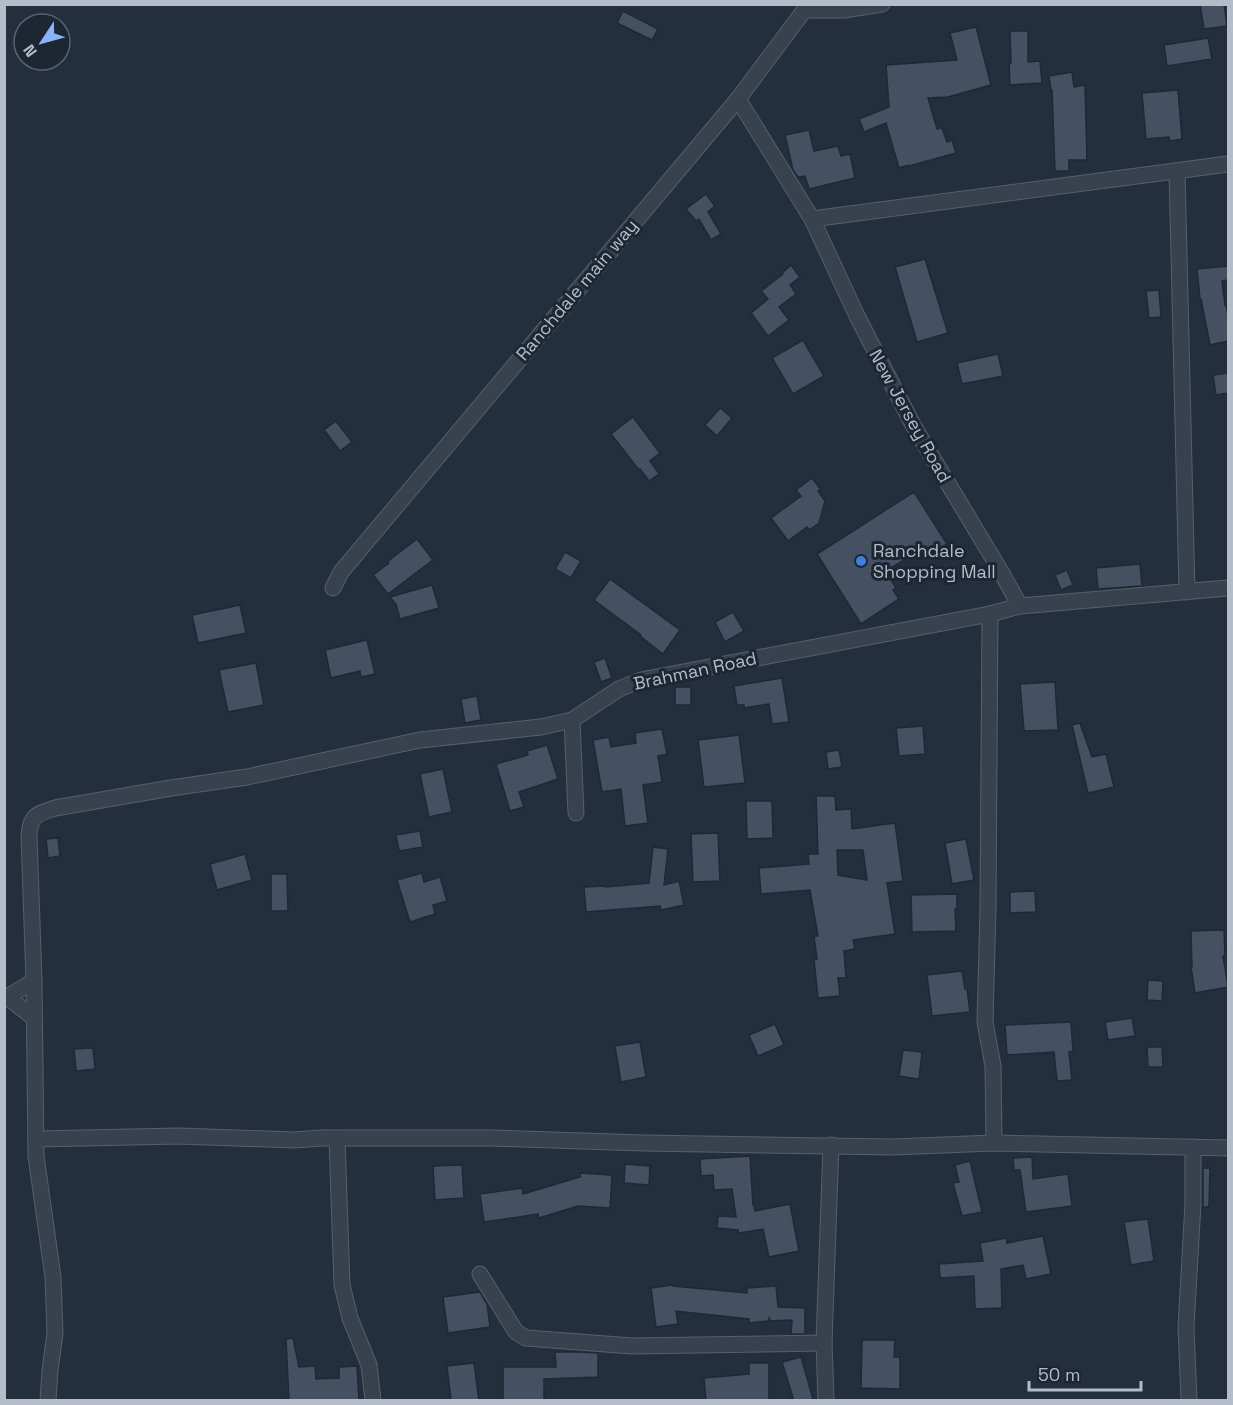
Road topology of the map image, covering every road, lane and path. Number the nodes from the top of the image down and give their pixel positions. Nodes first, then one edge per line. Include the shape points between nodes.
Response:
1 (882, 4) edge
2 (807, 7) edge
3 (738, 99) junction
4 (1228, 164) edge
5 (1177, 171) junction
6 (812, 219) junction
7 (333, 588) dead end
8 (1228, 588) edge
9 (1187, 592) junction
10 (1020, 606) junction
11 (990, 614) junction
12 (572, 720) junction
13 (576, 813) dead end
14 (34, 981) junction
15 (6, 997) edge
16 (34, 1018) junction
17 (337, 1138) junction
18 (36, 1139) junction
19 (994, 1143) junction
20 (831, 1145) junction
21 (1193, 1147) junction
22 (1228, 1148) edge
23 (480, 1274) dead end
24 (824, 1343) junction
25 (48, 1401) edge
26 (373, 1401) edge
27 (826, 1401) edge
28 (1189, 1401) edge

1 - 2 street via 844,10
2 - 3 street, Ranchdale main way
3 - 6 street, New Jersey Road
3 - 7 street, Ranchdale main way via 340,572
4 - 5 street
5 - 6 street
5 - 9 street
6 - 10 street, New Jersey Road via 856,316 913,425
8 - 9 street, Brahman Road
9 - 10 street, Brahman Road
10 - 11 street, Brahman Road
11 - 12 street, Brahman Road via 641,680 619,689
11 - 19 street via 985,1022 993,1066
12 - 13 street
12 - 14 street, Brahman Road via 420,740 247,777 37,814 30,823 28,836
14 - 15 street
14 - 16 street
15 - 16 street
16 - 18 street
17 - 18 street
17 - 20 street
17 - 26 street via 342,1284 350,1318 369,1365
18 - 25 street via 53,1277 55,1333
19 - 20 street
19 - 21 street
20 - 24 street
21 - 22 street
21 - 28 street via 1186,1327
23 - 24 street via 516,1332 526,1338 632,1346
24 - 27 street

